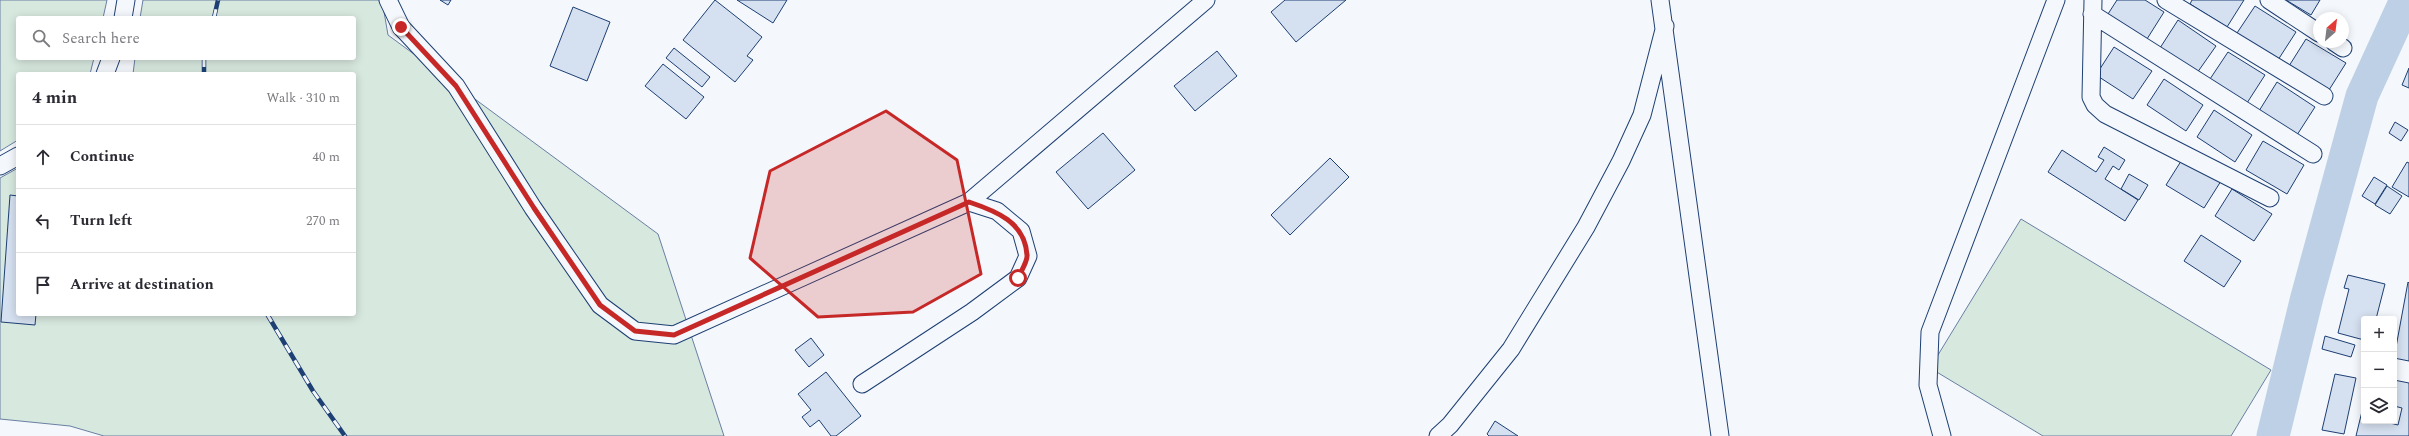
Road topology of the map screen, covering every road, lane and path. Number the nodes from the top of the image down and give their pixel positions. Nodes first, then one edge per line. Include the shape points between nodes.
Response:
1 (126, 0) edge
2 (388, 0) edge
3 (1206, 0) edge
4 (1660, 0) edge
5 (2056, 0) edge
6 (2166, 0) edge
7 (2269, 0) edge
8 (2092, 7) edge
9 (123, 16) edge
10 (1665, 26) junction
11 (2313, 29) edge
12 (110, 60) edge
13 (106, 72) edge
14 (2324, 96) dead end
15 (2314, 154) dead end
16 (16, 157) edge
17 (0, 166) edge
18 (2270, 198) dead end
19 (969, 202) junction
20 (862, 384) dead end
21 (1438, 436) edge
22 (1720, 436) edge
23 (1942, 436) edge

1 - 9 street
2 - 19 street via 401,27 456,86 600,305 635,331 674,335
3 - 19 street
4 - 10 street
5 - 23 street via 1930,332 1928,385
6 - 14 street
7 - 11 street
8 - 15 street
8 - 18 street via 2091,97 2095,105 2105,114
10 - 21 street via 1642,115 1586,227 1511,349 1450,425
10 - 22 street
12 - 13 street
16 - 17 street
19 - 20 street via 997,211 1021,231 1028,256 1018,278 972,312

